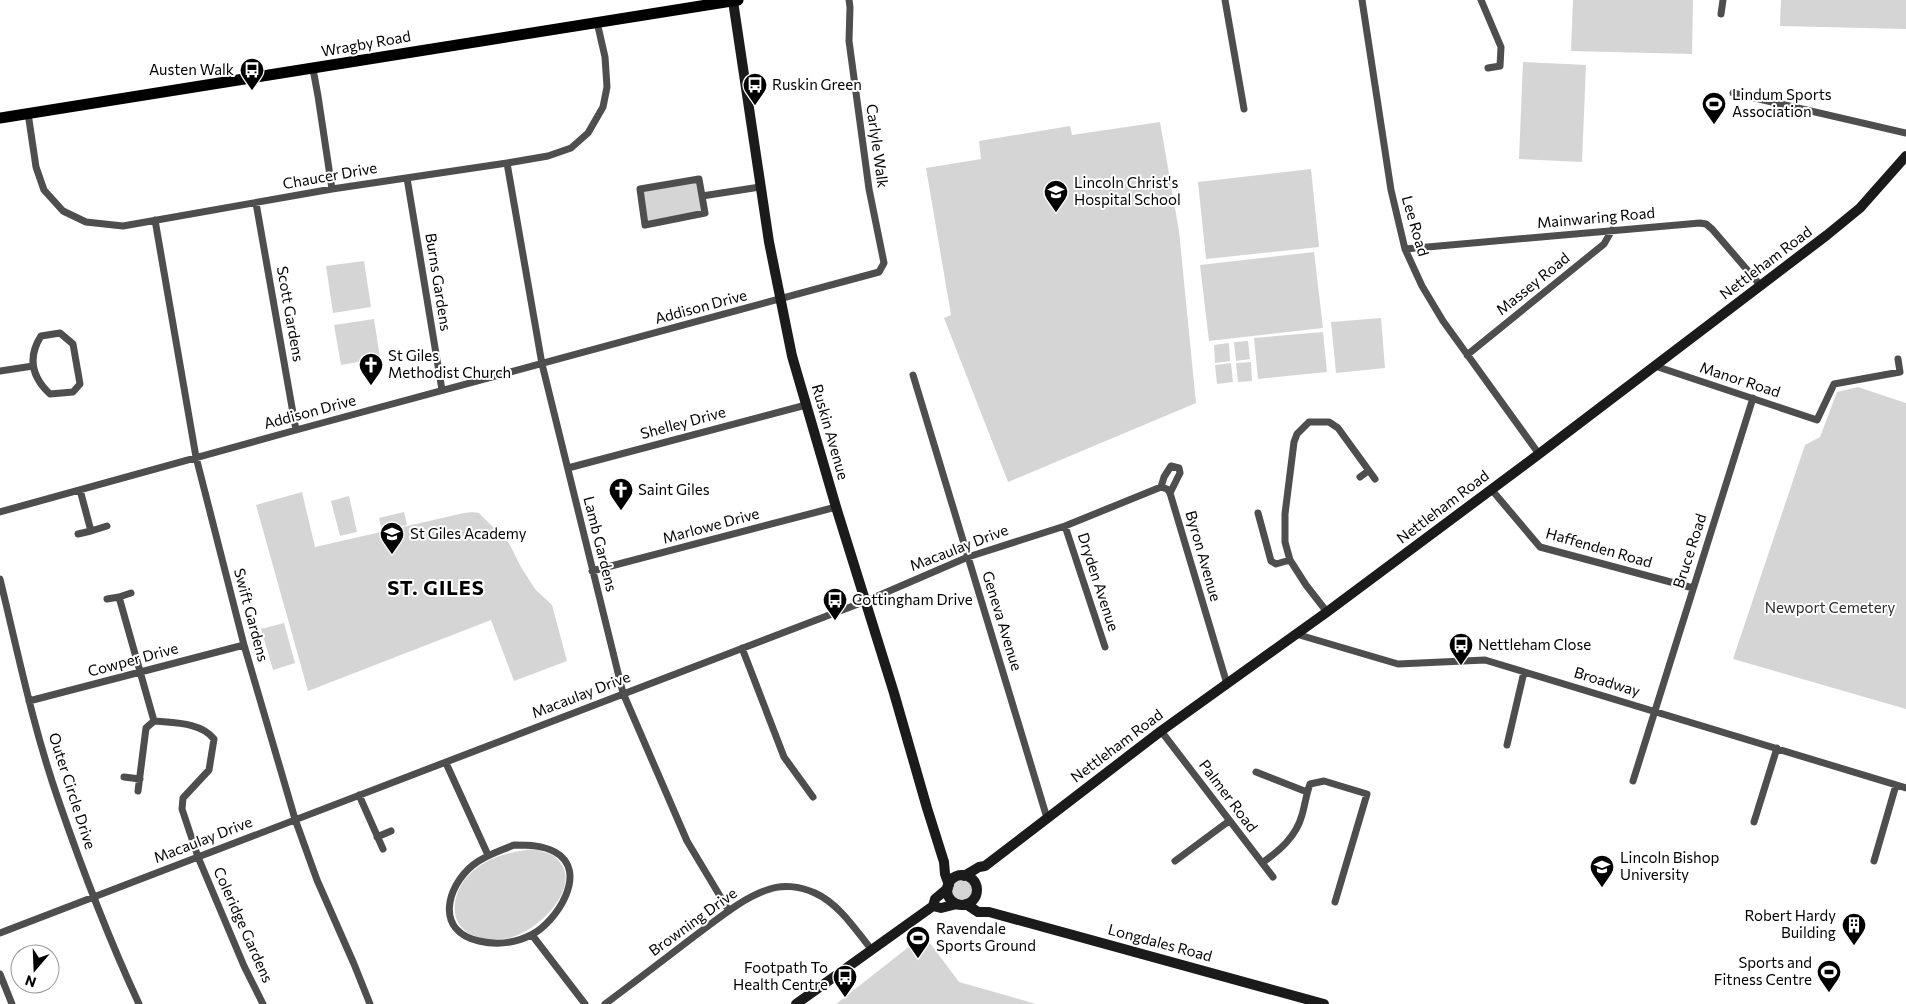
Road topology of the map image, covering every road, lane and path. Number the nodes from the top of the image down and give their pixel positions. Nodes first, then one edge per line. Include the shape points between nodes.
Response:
1 (735, 0) edge
2 (849, 0) edge
3 (1225, 0) edge
4 (1362, 0) edge
5 (1481, 0) edge
6 (1723, 0) edge
7 (1721, 14) dead end
8 (597, 22) junction
9 (1488, 68) dead end
10 (312, 69) junction
11 (1733, 93) dead end
12 (1244, 109) dead end
13 (28, 113) junction
14 (0, 118) edge
15 (1906, 132) edge
16 (1906, 156) edge
17 (507, 163) junction
18 (407, 178) junction
19 (760, 187) junction
20 (332, 189) junction
21 (702, 196) junction
22 (256, 203) junction
23 (155, 220) junction
24 (1612, 230) junction
25 (1405, 249) junction
26 (859, 278) joint
27 (1761, 286) junction
28 (781, 300) junction
29 (1467, 355) junction
30 (1898, 360) dead end
31 (542, 364) junction
32 (33, 366) junction
33 (1654, 366) junction
34 (0, 371) edge
35 (1903, 371) edge
36 (912, 375) dead end
37 (442, 390) junction
38 (1753, 398) junction
39 (806, 404) junction
40 (296, 430) junction
41 (1539, 454) junction
42 (196, 457) junction
43 (568, 468) junction
44 (1368, 471) junction
45 (1360, 477) dead end
46 (1375, 479) dead end
47 (1161, 487) junction
48 (1491, 489) junction
49 (80, 490) junction
50 (1170, 493) junction
51 (836, 506) junction
52 (0, 512) edge
53 (1258, 513) dead end
54 (107, 526) dead end
55 (1065, 526) junction
56 (91, 531) junction
57 (78, 534) dead end
58 (968, 556) junction
59 (1290, 560) junction
60 (592, 571) junction
61 (0, 579) edge
62 (1693, 588) junction
63 (131, 593) dead end
64 (119, 597) junction
65 (107, 599) dead end
66 (866, 600) junction
67 (1327, 612) junction
68 (1296, 634) junction
69 (244, 645) junction
70 (1105, 647) dead end
71 (742, 648) junction
72 (140, 672) junction
73 (1524, 672) junction
74 (1227, 684) junction
75 (623, 693) junction
76 (29, 701) junction
77 (1653, 711) junction
78 (154, 721) junction
79 (1162, 731) junction
80 (1507, 745) dead end
81 (1777, 748) junction
82 (446, 762) junction
83 (1256, 772) dead end
84 (124, 777) dead end
85 (140, 779) junction
86 (1633, 781) dead end
87 (1896, 785) junction
88 (1906, 788) edge
89 (138, 791) dead end
90 (1307, 792) junction
91 (359, 795) junction
92 (813, 797) dead end
93 (1047, 818) junction
94 (295, 820) junction
95 (1229, 821) junction
96 (1754, 822) dead end
97 (392, 831) dead end
98 (377, 837) junction
99 (382, 848) dead end
100 (488, 855) junction
101 (198, 857) junction
102 (1176, 861) dead end
103 (1874, 861) dead end
104 (944, 862) junction
105 (1262, 864) junction
106 (985, 866) junction
107 (963, 876) junction
108 (1272, 877) dead end
109 (948, 887) junction
110 (977, 889) junction
111 (94, 898) junction
112 (1335, 902) dead end
113 (961, 904) junction
114 (933, 906) junction
115 (729, 910) junction
116 (988, 912) junction
117 (0, 933) edge
118 (532, 935) junction
119 (871, 949) junction
120 (0, 974) edge
121 (12, 1004) edge
122 (139, 1004) edge
123 (263, 1004) edge
124 (370, 1004) edge
125 (585, 1004) edge
126 (605, 1004) edge
127 (796, 1004) edge
128 (1324, 1004) edge

1 - 8 main road, Wragby Road
1 - 19 main road, Ruskin Avenue
2 - 26 street, Carlyle Walk via 848,40 869,189 884,263 879,272
3 - 12 street
4 - 25 street, Lee Road via 1391,190
5 - 9 street via 1501,47 1500,66
6 - 7 street
8 - 10 main road, Wragby Road
8 - 17 street, Chaucer Drive via 605,57 607,87 603,107 588,132 571,148 548,156
10 - 13 main road, Wragby Road
10 - 20 street
11 - 15 street
13 - 14 main road, Wragby Road
13 - 23 street, Chaucer Drive via 36,167 44,190 63,211 86,222 123,226
16 - 27 main road, Nettleham Road via 1849,218
17 - 18 street, Chaucer Drive
17 - 31 street, Lamb Gardens
18 - 20 street, Chaucer Drive
18 - 37 street, Burns Gardens
19 - 21 street
19 - 28 main road, Ruskin Avenue
20 - 22 street, Chaucer Drive
21 - 21 street via 705,213 645,225 640,189 699,179
22 - 23 street, Chaucer Drive
22 - 40 street, Scott Gardens
23 - 42 street, Swift Gardens
24 - 25 street, Mainwaring Road
24 - 27 street, Mainwaring Road via 1706,224
24 - 29 street, Massey Road via 1604,244
25 - 29 street, Lee Road via 1432,303
26 - 28 street, Addison Drive
27 - 33 main road, Nettleham Road
28 - 31 street, Addison Drive
28 - 39 main road, Ruskin Avenue
29 - 41 street, Lee Road
30 - 35 street
31 - 37 street, Addison Drive
31 - 43 street, Lamb Gardens
32 - 32 street via 34,347 41,336 60,333 73,344 80,384 73,392 50,394 39,384
32 - 34 street
33 - 38 street, Manor Road
33 - 41 main road, Nettleham Road
35 - 38 street, Manor Road via 1834,384 1817,420
36 - 58 street, Geneva Avenue
37 - 40 street, Addison Drive
38 - 62 street, Bruce Road
39 - 43 street, Shelley Drive
39 - 51 main road, Ruskin Avenue
40 - 42 street, Addison Drive
41 - 48 main road, Nettleham Road
42 - 49 street, Addison Drive
42 - 69 street, Swift Gardens
43 - 60 street, Lamb Gardens
44 - 45 street
44 - 46 street
44 - 59 street via 1338,428 1329,422 1318,420 1302,427 1294,442 1285,514 1285,542
47 - 50 street
47 - 50 street via 1168,469 1172,466 1179,468 1177,484
47 - 55 street, Macaulay Drive
48 - 62 street, Haffenden Road via 1540,547
48 - 67 main road, Nettleham Road
49 - 52 street, Addison Drive
49 - 56 street
50 - 74 street, Byron Avenue
51 - 60 street, Marlowe Drive
51 - 66 main road, Ruskin Avenue
53 - 59 street via 1271,561 1276,564
54 - 56 street
55 - 58 street, Macaulay Drive
55 - 70 street, Dryden Avenue
56 - 57 street
58 - 66 street, Macaulay Drive
58 - 93 street, Geneva Avenue
59 - 67 street
60 - 75 street, Lamb Gardens
61 - 76 street, Outer Circle Drive
62 - 77 street, Bruce Road
63 - 64 street
64 - 65 street
64 - 72 street
66 - 71 street, Macaulay Drive
66 - 104 main road, Ruskin Avenue
67 - 68 main road, Nettleham Road
68 - 73 street, Broadway via 1398,664 1486,660
68 - 74 main road, Nettleham Road
69 - 72 street, Cowper Drive
69 - 94 street, Swift Gardens
71 - 75 street, Macaulay Drive
71 - 92 street via 784,757
72 - 76 street, Cowper Drive
72 - 78 street
73 - 77 street, Broadway
73 - 80 street
74 - 79 main road, Nettleham Road
75 - 82 street, Macaulay Drive
75 - 115 street, Lamb Gardens via 687,841
76 - 111 street, Outer Circle Drive via 58,798
77 - 81 street, Broadway
77 - 86 street, Bruce Road
78 - 85 street via 146,728
78 - 101 street, Coleridge Gardens via 200,727 214,738 210,770 183,798 182,809
79 - 93 main road, Nettleham Road
79 - 95 street, Palmer Road
81 - 87 street, Broadway
81 - 96 street
82 - 91 street, Macaulay Drive
82 - 100 street
83 - 90 street
84 - 85 street
85 - 89 street
87 - 88 street, Broadway
87 - 103 street
90 - 105 street via 1302,818 1293,835
90 - 112 street via 1310,784 1324,781 1367,794
91 - 94 street, Macaulay Drive
91 - 98 street
93 - 106 main road, Nettleham Road
94 - 101 street, Macaulay Drive
94 - 124 street, Swift Gardens
95 - 102 street
95 - 105 street, Palmer Road
97 - 98 street
98 - 99 street
100 - 118 street via 463,874 450,896 448,906 454,924 472,940 489,943 507,943
100 - 118 street via 514,845 535,845 556,852 566,861 571,875 570,888 554,914
101 - 111 street, Macaulay Drive
101 - 123 street, Coleridge Gardens
104 - 107 main road
104 - 109 main road, Ruskin Avenue
105 - 108 street, Palmer Road
106 - 107 main road, Nettleham Road
106 - 110 main road
107 - 109 main road via 955,878
107 - 110 main road via 972,879
109 - 113 main road via 950,897
109 - 114 main road via 935,899
110 - 113 main road via 973,900
110 - 116 main road
111 - 117 street, Macaulay Drive
111 - 122 street, Outer Circle Drive
113 - 114 main road
113 - 116 main road, Longdales Road
114 - 119 main road
115 - 119 street, Browning Drive via 766,890 779,887 793,886 815,892 838,908
115 - 126 street, Browning Drive
116 - 128 main road, Longdales Road
118 - 125 street
119 - 127 main road
120 - 121 street

